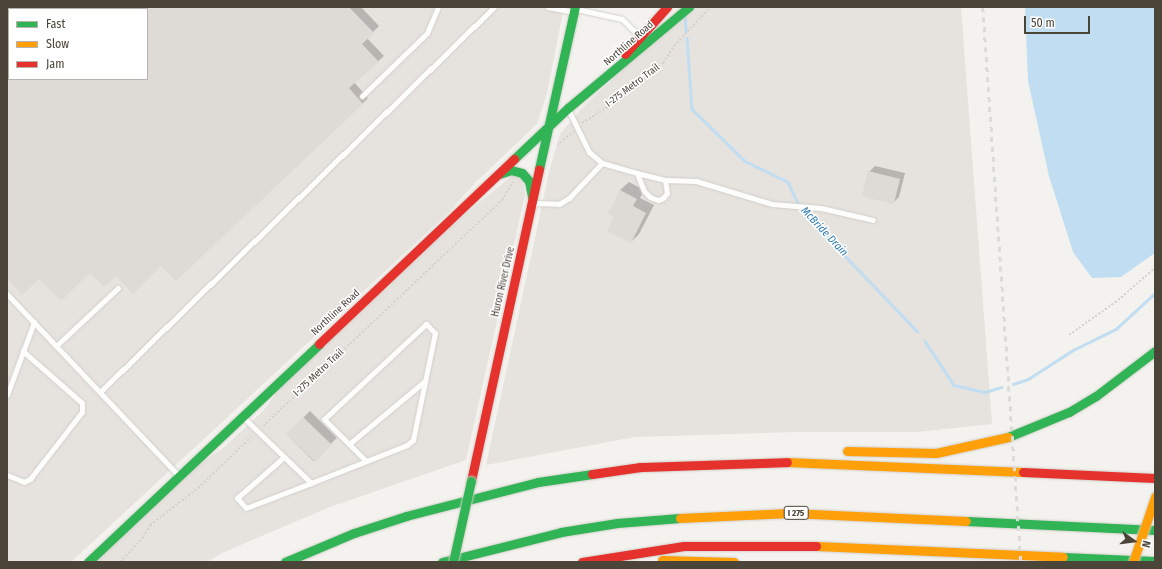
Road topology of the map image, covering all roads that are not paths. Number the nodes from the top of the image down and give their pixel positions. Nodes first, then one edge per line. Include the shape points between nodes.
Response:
1 (438, 7) edge
2 (494, 7) edge
3 (548, 7) edge
4 (667, 7) edge
5 (689, 7) edge
6 (575, 10) edge
7 (639, 36) junction
8 (602, 82) junction
9 (362, 96) dead end
10 (568, 108) junction
11 (550, 126) junction
12 (602, 163) junction
13 (638, 173) junction
14 (498, 174) junction
15 (665, 180) junction
16 (533, 203) junction
17 (873, 220) dead end
18 (118, 288) dead end
19 (7, 294) edge
20 (34, 322) junction
21 (56, 346) junction
22 (23, 351) junction
23 (1155, 351) edge
24 (425, 381) junction
25 (100, 392) junction
26 (7, 395) edge
27 (243, 416) junction
28 (349, 444) junction
29 (836, 451) dead end
30 (724, 454) dead end
31 (284, 457) junction
32 (366, 461) junction
33 (695, 464) junction
34 (7, 475) edge
35 (178, 476) junction
36 (1155, 478) edge
37 (311, 483) junction
38 (1155, 497) edge
39 (1155, 530) edge
40 (1155, 561) edge
41 (88, 562) edge
42 (285, 562) edge
43 (442, 562) edge
44 (453, 562) edge
45 (582, 562) edge
46 (635, 562) edge
47 (734, 562) edge
48 (1133, 562) edge

1 - 9 lane via 427,33
2 - 25 lane
3 - 6 lane
4 - 7 main road, Northline Road
5 - 8 main road, Northline Road
6 - 7 lane via 622,19
6 - 11 main road, Huron River Drive
7 - 8 main road, Northline Road
8 - 10 main road, Northline Road
10 - 11 main road, Northline Road
10 - 12 lane via 589,152
11 - 14 main road, Northline Road
11 - 16 main road, Huron River Drive
12 - 13 lane
12 - 16 lane via 569,198 559,204
13 - 15 lane
13 - 15 lane via 644,191 658,200 666,193
14 - 16 main road via 511,170 524,174 529,181
14 - 27 main road, Northline Road
15 - 17 lane via 696,181 772,204 821,208
16 - 44 main road, Huron River Drive, bridge
18 - 21 lane
19 - 20 lane
20 - 21 lane
20 - 22 lane
21 - 25 lane
22 - 26 lane
22 - 34 lane via 82,403 82,412 30,479 24,482
23 - 29 main road via 1096,396 1069,412 1018,435 936,452
24 - 28 lane
24 - 28 lane via 435,333 426,324 324,419
24 - 32 lane via 413,440 407,445
25 - 35 lane
27 - 31 lane
27 - 35 main road, Northline Road
28 - 32 lane
30 - 33 main road
31 - 37 lane
31 - 37 lane via 237,498 246,508
32 - 37 lane
33 - 36 main road via 800,462
33 - 42 main road via 640,467 538,482 406,516 333,541
35 - 41 main road, Northline Road
38 - 48 main road, bridge
39 - 43 main road, I 275 via 798,513 725,514 617,523 561,532
40 - 45 main road via 756,544 684,546
46 - 47 main road via 674,559

